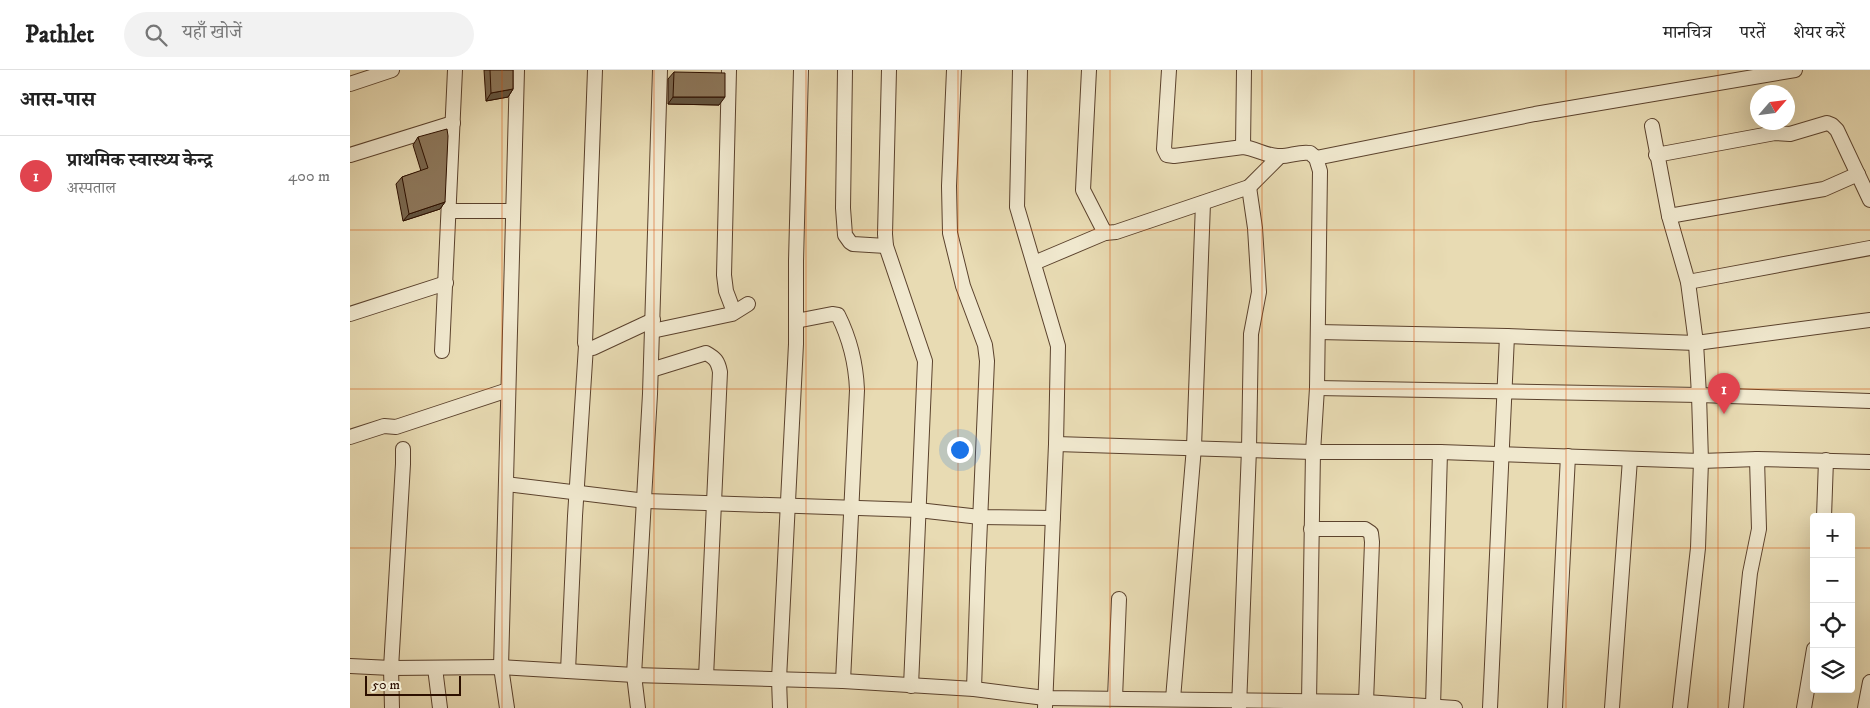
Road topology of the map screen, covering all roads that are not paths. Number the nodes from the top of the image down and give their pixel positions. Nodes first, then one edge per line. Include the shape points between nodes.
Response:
1 (392, 70) edge
2 (455, 70) edge
3 (517, 70) edge
4 (595, 70) edge
5 (660, 70) edge
6 (730, 70) edge
7 (801, 70) edge
8 (845, 70) edge
9 (889, 70) edge
10 (954, 70) edge
11 (1020, 70) edge
12 (1089, 70) edge
13 (1169, 70) edge
14 (1244, 70) edge
15 (1795, 70) edge
16 (350, 84) edge
17 (453, 123) junction
18 (1652, 126) dead end
19 (1243, 147) junction
20 (350, 155) edge
21 (1656, 155) junction
22 (1279, 156) junction
23 (1316, 158) junction
24 (1858, 174) junction
25 (1249, 187) junction
26 (1870, 200) edge
27 (1203, 203) junction
28 (449, 211) junction
29 (513, 211) junction
30 (1669, 216) junction
31 (1104, 233) junction
32 (886, 246) junction
33 (1870, 248) edge
34 (1034, 263) junction
35 (1688, 282) junction
36 (446, 283) junction
37 (748, 304) dead end
38 (734, 312) junction
39 (350, 314) edge
40 (1870, 320) edge
41 (796, 321) junction
42 (652, 325) junction
43 (1318, 332) junction
44 (1506, 336) junction
45 (1696, 343) junction
46 (586, 346) junction
47 (442, 351) dead end
48 (651, 370) junction
49 (1317, 388) junction
50 (508, 390) junction
51 (1505, 392) junction
52 (1699, 395) junction
53 (1870, 402) edge
54 (350, 437) edge
55 (1056, 444) junction
56 (1194, 447) junction
57 (402, 449) dead end
58 (1249, 449) junction
59 (1313, 452) junction
60 (1440, 452) junction
61 (1502, 454) junction
62 (1568, 456) junction
63 (1630, 458) junction
64 (1757, 459) junction
65 (1826, 460) junction
66 (1701, 461) junction
67 (1870, 462) edge
68 (506, 484) junction
69 (576, 492) junction
70 (644, 500) junction
71 (714, 504) junction
72 (788, 505) junction
73 (851, 509) junction
74 (918, 510) junction
75 (1824, 513) edge
76 (980, 517) junction
77 (1053, 518) junction
78 (1312, 529) junction
79 (1119, 599) dead end
80 (350, 666) edge
81 (501, 667) junction
82 (391, 668) junction
83 (435, 668) junction
84 (568, 671) junction
85 (1810, 673) edge
86 (634, 675) junction
87 (706, 677) junction
88 (779, 679) junction
89 (843, 681) junction
90 (1870, 682) edge
91 (911, 686) junction
92 (974, 689) junction
93 (1115, 698) junction
94 (1173, 699) junction
95 (1366, 702) junction
96 (1045, 703) edge
97 (1239, 704) edge
98 (1304, 704) edge
99 (1433, 707) junction
100 (392, 708) edge
101 (440, 708) edge
102 (507, 708) edge
103 (638, 708) edge
104 (780, 708) edge
105 (1455, 708) edge
106 (1490, 708) edge
107 (1555, 708) edge
108 (1612, 708) edge
109 (1680, 708) edge
110 (1736, 708) edge
111 (1804, 708) edge
112 (1865, 708) edge

1 - 16 street
2 - 17 street
3 - 29 street
4 - 46 street
5 - 42 street
6 - 38 street via 724,275
7 - 41 street
8 - 32 street via 845,235 853,244
9 - 32 street
10 - 76 street via 948,195 950,233 963,286 986,345 988,361
11 - 34 street via 1017,207
12 - 31 street via 1083,190
13 - 19 street via 1164,149 1167,155
14 - 19 street
15 - 23 street via 1535,114
17 - 20 street
17 - 28 street
18 - 21 street
19 - 22 street
21 - 24 street via 1790,134 1827,124 1837,130
21 - 30 street
22 - 23 street via 1304,152
22 - 25 street
23 - 43 street via 1320,171
24 - 26 street
24 - 30 street via 1824,188
25 - 27 street
25 - 58 street via 1259,292 1252,334
27 - 31 street via 1116,232
27 - 56 street
28 - 29 street
28 - 36 street
29 - 50 street
30 - 35 street
31 - 34 street
32 - 74 street via 925,361
33 - 35 street
34 - 55 street via 1058,346
35 - 45 street
36 - 39 street
36 - 47 street
37 - 38 street
38 - 42 street
40 - 45 street
41 - 72 street
41 - 73 street via 838,315 853,356 857,390
42 - 46 street via 592,348
42 - 48 street
43 - 44 street
43 - 49 street
44 - 45 street
44 - 51 street
45 - 52 street
46 - 69 street
48 - 70 street
48 - 71 street via 706,353 715,357 719,364
49 - 51 street
49 - 59 street
50 - 54 street via 396,427 384,426
50 - 68 street
51 - 52 street
51 - 61 street
52 - 53 street
52 - 66 street
55 - 56 street
55 - 77 street
56 - 58 street
56 - 94 street
57 - 82 street via 404,464
58 - 59 street
58 - 97 street
59 - 60 street
59 - 78 street
60 - 61 street
60 - 99 street
61 - 62 street
61 - 106 street
62 - 63 street
62 - 107 street
63 - 66 street
63 - 108 street
64 - 65 street
64 - 66 street
64 - 110 street via 1759,529 1750,573
65 - 67 street
65 - 75 street
66 - 109 street via 1698,548
68 - 69 street
68 - 81 street
69 - 70 street
69 - 84 street
70 - 71 street
70 - 86 street
71 - 72 street
71 - 87 street
72 - 73 street
72 - 88 street
73 - 74 street
73 - 89 street
74 - 76 street
74 - 91 street
76 - 77 street
76 - 92 street
77 - 96 street
78 - 95 street via 1365,529 1371,533
78 - 98 street
79 - 93 street
80 - 82 street
81 - 83 street
81 - 84 street
81 - 102 street
82 - 83 street
82 - 100 street
83 - 101 street
84 - 86 street
85 - 111 street
86 - 87 street
86 - 103 street
87 - 88 street
88 - 89 street
88 - 104 street
89 - 91 street
90 - 112 street
91 - 92 street
92 - 96 street
93 - 94 street
93 - 96 street
94 - 97 street
95 - 98 street
95 - 99 street
97 - 98 street
99 - 105 street

